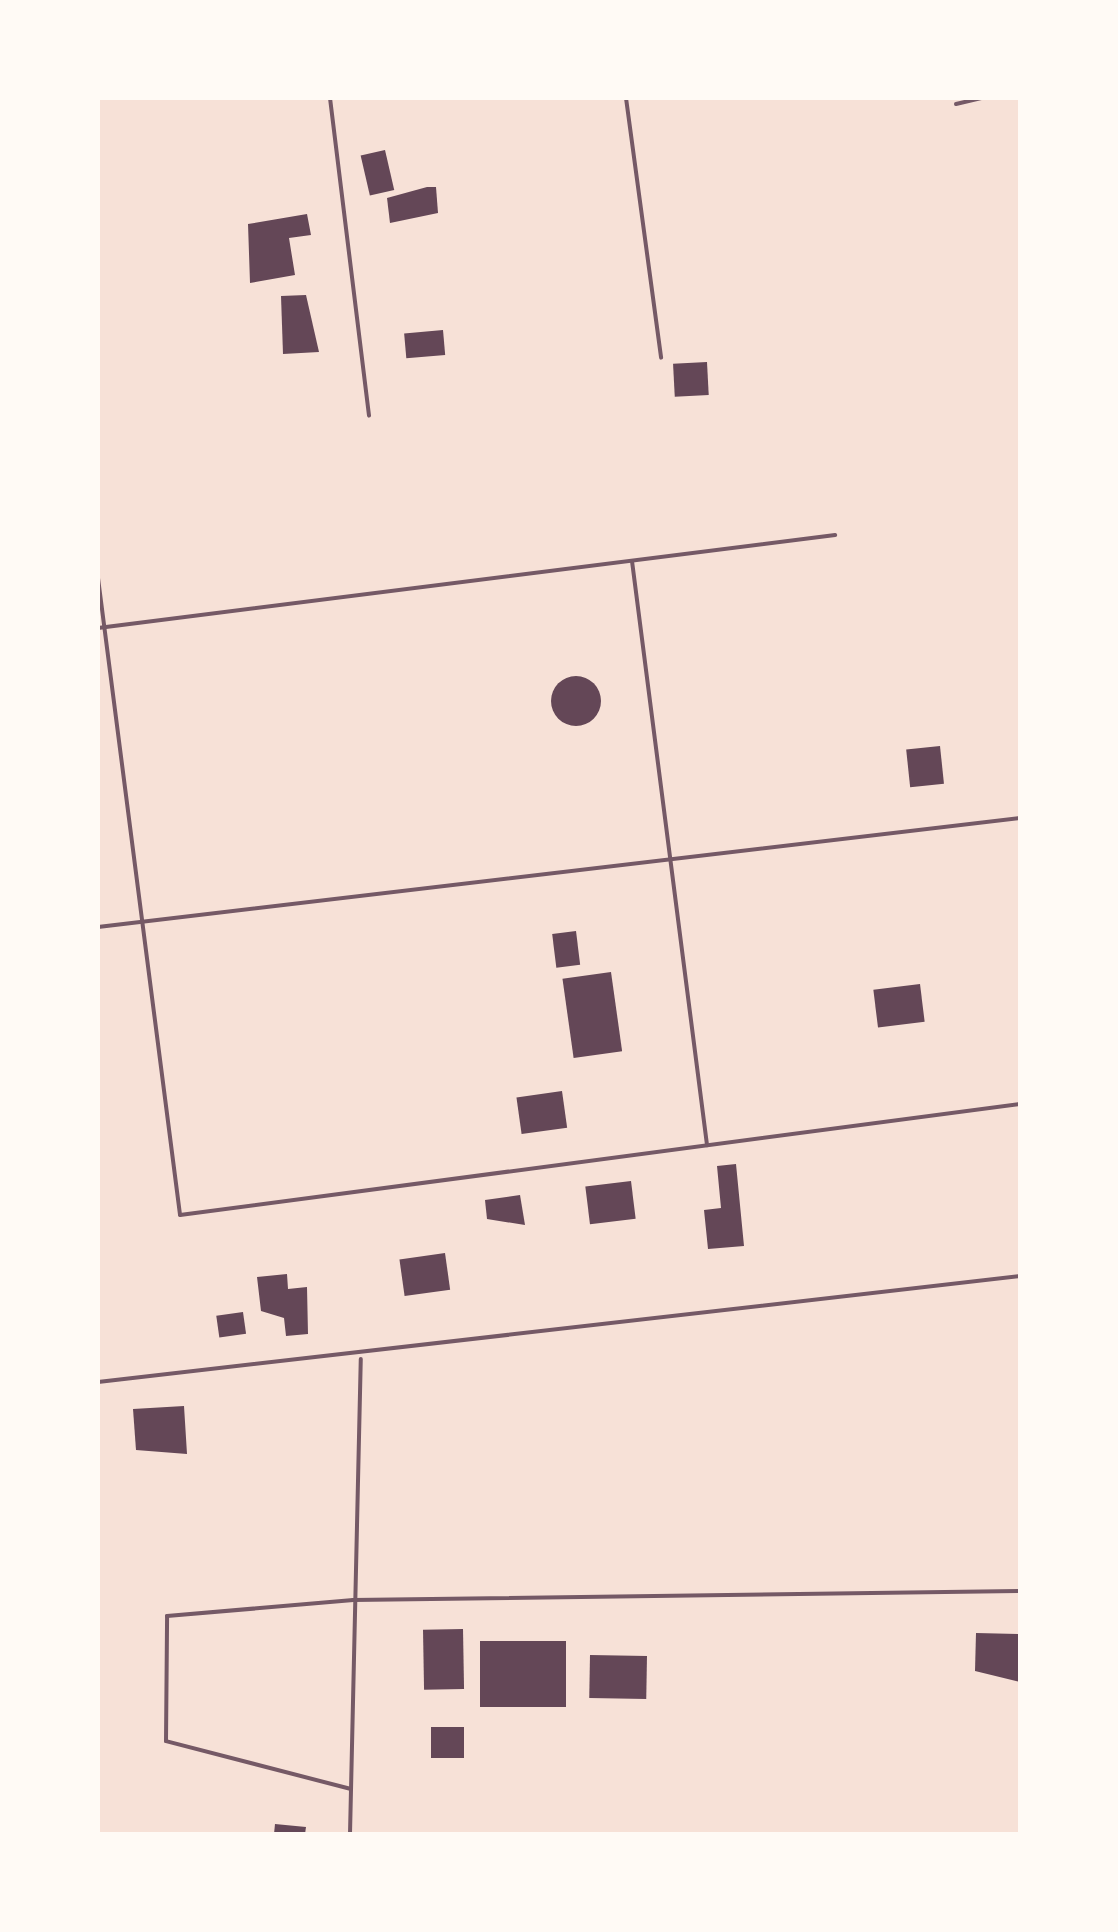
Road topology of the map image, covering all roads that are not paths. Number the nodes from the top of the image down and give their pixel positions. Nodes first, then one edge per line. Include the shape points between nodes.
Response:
1 (330, 98) edge
2 (626, 98) edge
3 (981, 98) edge
4 (956, 104) dead end
5 (661, 358) dead end
6 (368, 416) dead end
7 (834, 535) dead end
8 (632, 561) junction
9 (98, 578) edge
10 (101, 628) edge
11 (1020, 818) edge
12 (670, 855) junction
13 (142, 923) junction
14 (98, 927) edge
15 (1020, 1104) edge
16 (707, 1145) junction
17 (1020, 1276) edge
18 (362, 1358) junction
19 (98, 1382) edge
20 (1020, 1590) edge
21 (353, 1600) junction
22 (351, 1790) junction
23 (350, 1834) edge

1 - 6 lane
2 - 5 lane
3 - 4 lane
7 - 8 lane
8 - 10 lane
8 - 12 lane
9 - 10 lane
10 - 13 lane
11 - 12 lane
12 - 13 lane
12 - 16 lane
13 - 14 lane
13 - 16 lane via 180,1215
15 - 16 lane
17 - 18 lane via 742,1304
18 - 19 lane
18 - 21 lane
20 - 21 lane
21 - 22 lane
21 - 22 lane via 167,1616 166,1652 166,1741
22 - 23 lane

